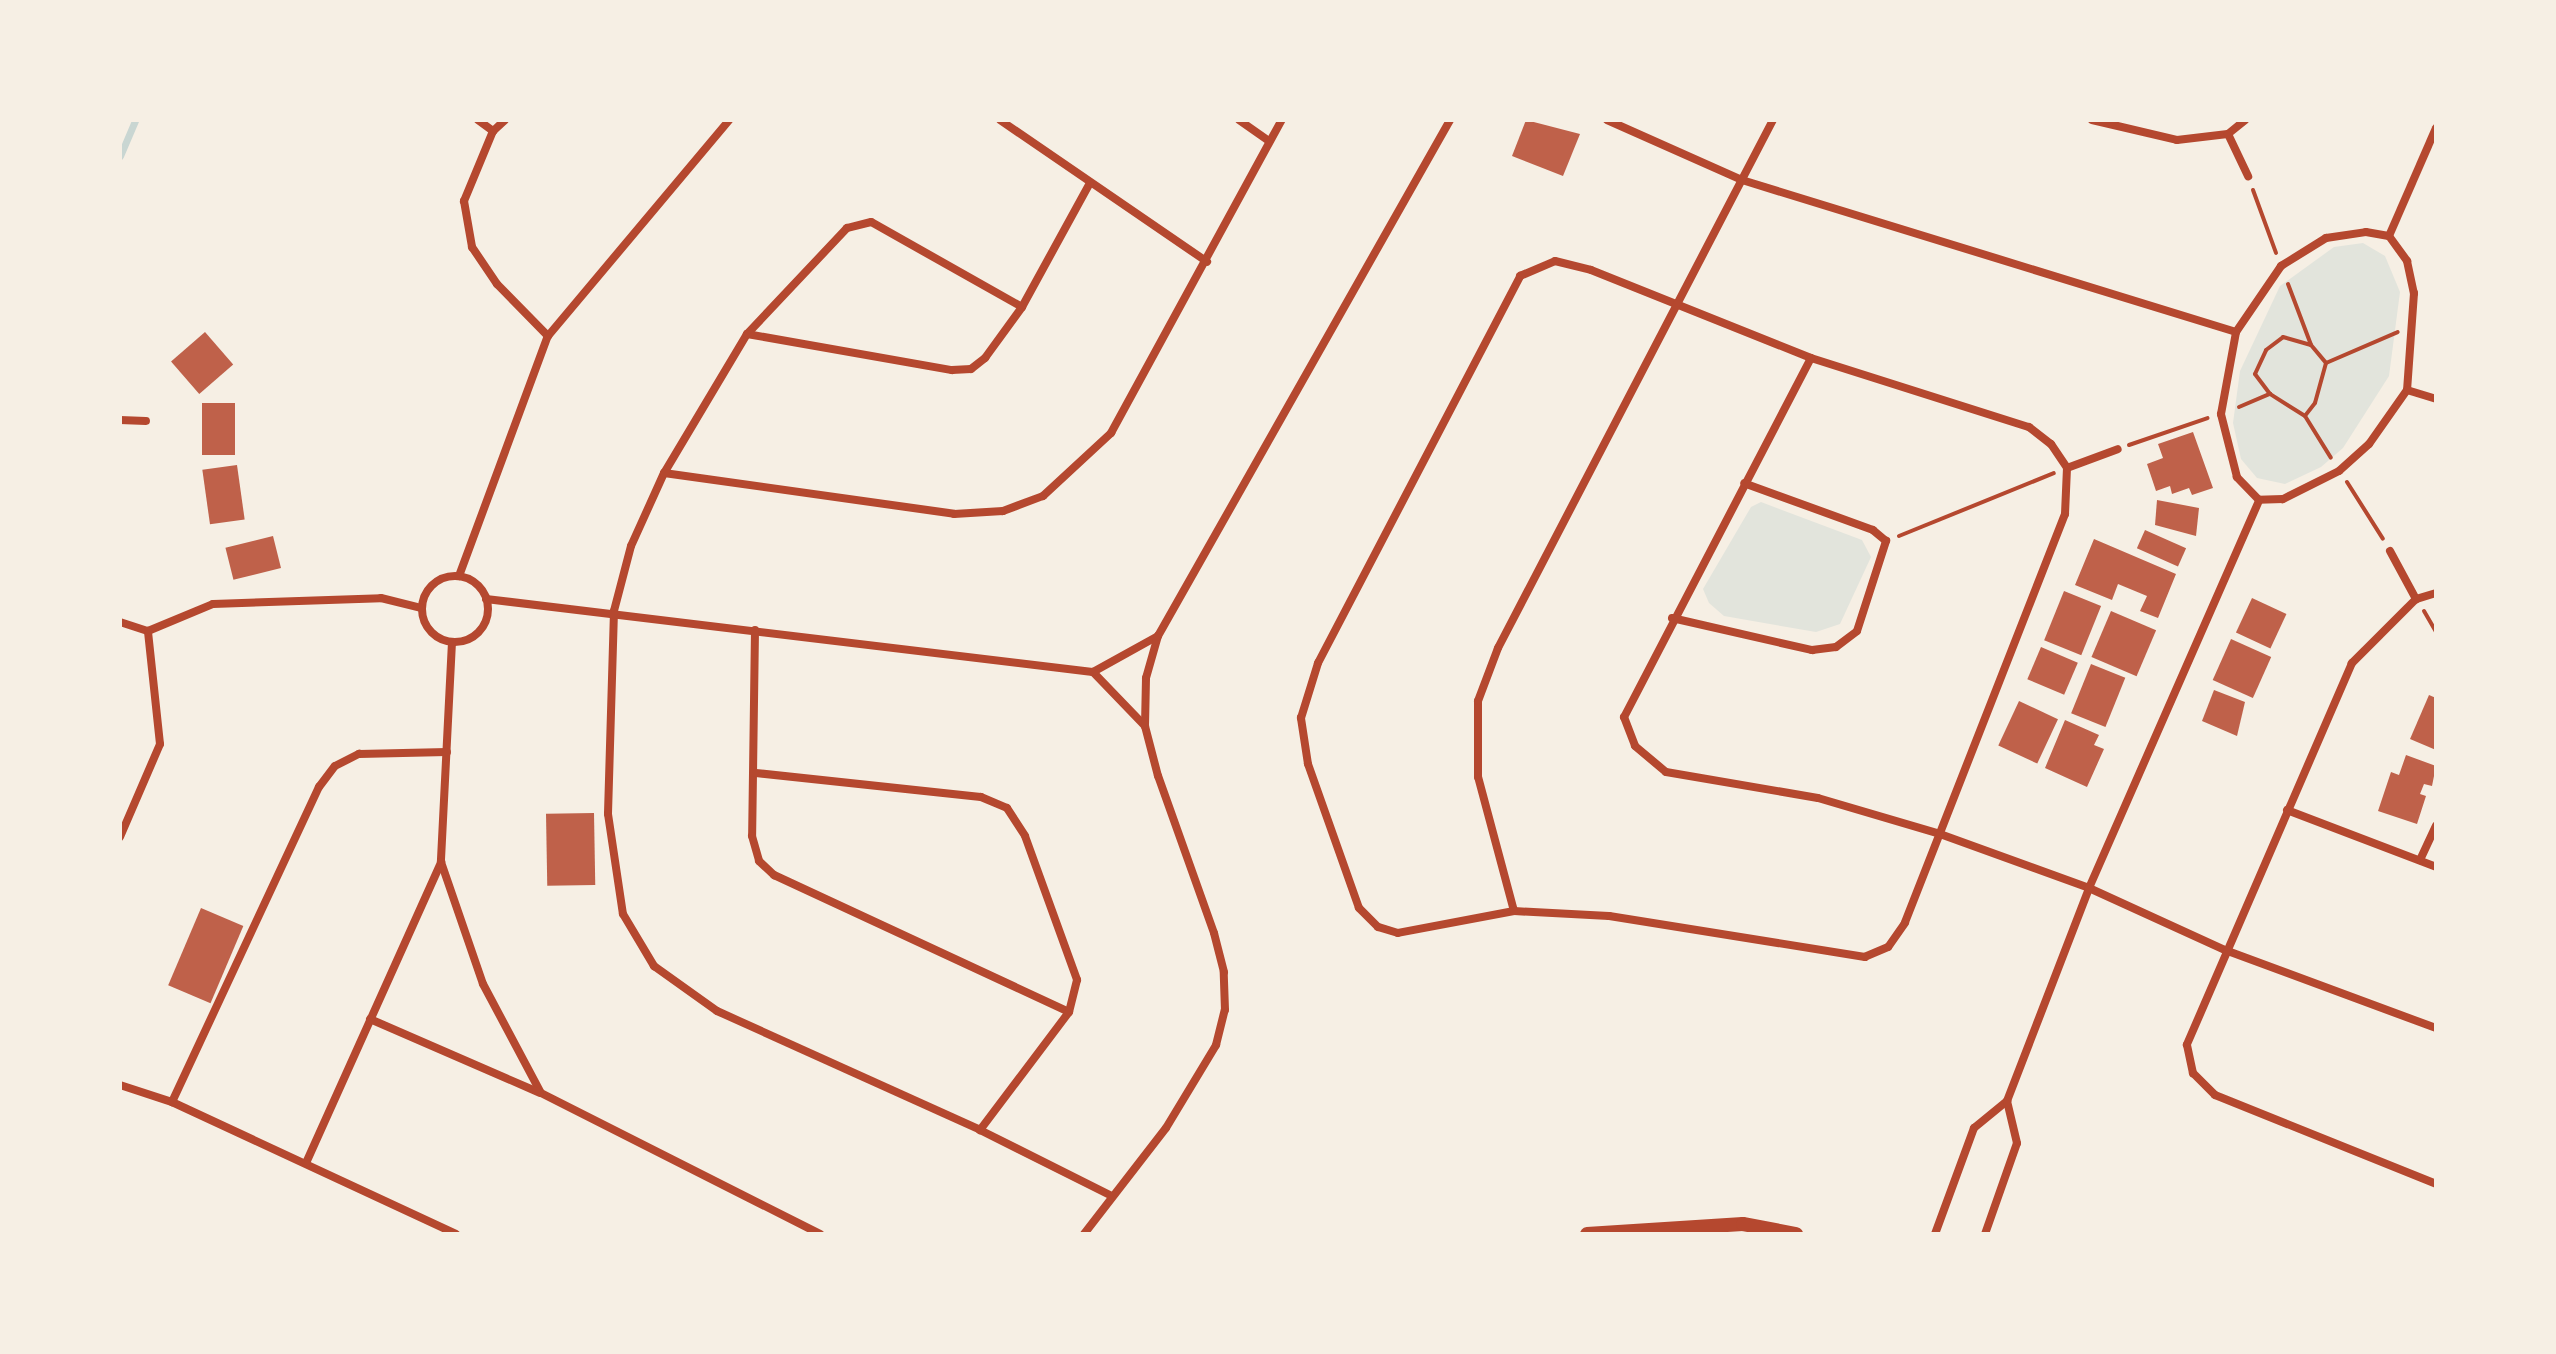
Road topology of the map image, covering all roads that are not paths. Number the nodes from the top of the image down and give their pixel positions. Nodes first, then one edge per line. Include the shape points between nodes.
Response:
1 (478, 120) edge
2 (505, 120) edge
3 (729, 120) edge
4 (1000, 120) edge
5 (1239, 120) edge
6 (1282, 120) edge
7 (1450, 120) edge
8 (1607, 120) edge
9 (1773, 120) edge
10 (2092, 120) edge
11 (2245, 120) edge
12 (2436, 128) edge
13 (493, 131) junction
14 (2228, 134) junction
15 (1269, 141) junction
16 (2248, 176) dead end
17 (1742, 180) junction
18 (1090, 183) junction
19 (2389, 236) junction
20 (1207, 262) junction
21 (1675, 303) junction
22 (1022, 307) junction
23 (2236, 332) junction
24 (747, 334) junction
25 (548, 336) junction
26 (1811, 358) junction
27 (2407, 390) junction
28 (2436, 399) edge
29 (120, 420) edge
30 (146, 421) dead end
31 (2118, 449) road end
32 (2067, 468) junction
33 (664, 473) junction
34 (1744, 483) junction
35 (2259, 500) junction
36 (2390, 551) dead end
37 (459, 576) junction
38 (2436, 593) edge
39 (486, 599) junction
40 (2416, 599) junction
41 (421, 608) junction
42 (614, 611) junction
43 (1672, 618) junction
44 (120, 622) edge
45 (755, 630) junction
46 (148, 631) junction
47 (1158, 636) junction
48 (452, 642) junction
49 (1093, 672) junction
50 (1145, 726) junction
51 (447, 752) junction
52 (756, 773) junction
53 (2287, 810) junction
54 (2436, 826) edge
55 (1940, 834) junction
56 (120, 837) edge
57 (2420, 860) junction
58 (441, 862) junction
59 (2436, 867) edge
60 (2089, 888) junction
61 (1514, 911) junction
62 (2225, 950) junction
63 (1069, 1012) junction
64 (370, 1019) junction
65 (2436, 1028) edge
66 (120, 1085) edge
67 (541, 1093) junction
68 (2007, 1101) junction
69 (172, 1102) junction
70 (980, 1130) junction
71 (306, 1163) junction
72 (2436, 1184) edge
73 (1112, 1196) junction
74 (1621, 1231) edge
75 (456, 1234) edge
76 (820, 1234) edge
77 (1084, 1234) edge
78 (1587, 1234) edge
79 (1796, 1234) edge
80 (1935, 1234) edge
81 (1985, 1234) edge

1 - 13 street
2 - 13 street
3 - 25 street
4 - 18 street
5 - 15 street
6 - 15 street
7 - 47 street
8 - 17 street
9 - 17 street
10 - 14 street via 2177,140
11 - 14 street
12 - 19 street
13 - 25 street via 464,201 472,247 497,284
14 - 16 street
15 - 20 street
17 - 21 street
17 - 23 street
18 - 20 street
18 - 22 street
19 - 23 street via 2366,232 2326,238 2281,266
19 - 27 street via 2407,261 2414,325
20 - 33 street via 1111,433 1043,496 1003,511 954,514
21 - 26 street
21 - 61 street via 1498,648 1478,701 1478,777
21 - 61 street via 1555,261 1520,276 1318,663 1301,718 1308,764 1359,908 1378,927 1398,933
22 - 24 street via 985,358 962,370
22 - 24 street via 871,222 847,228
23 - 35 street via 2221,414 2237,477
24 - 33 street
25 - 37 street
26 - 32 street via 2029,427 2051,444
26 - 34 street
27 - 28 street
27 - 35 street via 2369,444 2339,471 2283,499
29 - 30 street
31 - 32 street
32 - 55 street via 2065,514
33 - 42 street via 631,546
34 - 43 street
34 - 43 street via 1873,530 1886,541 1857,631 1836,647 1812,650
35 - 60 street
36 - 40 street
37 - 39 street via 476,583
37 - 41 street via 437,580
38 - 40 street
39 - 42 street
39 - 48 street via 481,630
40 - 53 street via 2352,663
41 - 46 street via 381,598 213,604
41 - 48 street via 433,635
42 - 45 street
42 - 70 street via 608,814 623,914 654,966 717,1011
43 - 55 street via 1624,717 1635,746 1666,772 1818,798
44 - 46 street
45 - 49 street
45 - 52 street
46 - 56 street via 160,744
47 - 49 street
47 - 50 street via 1146,678
48 - 51 street
49 - 50 street
50 - 73 street via 1214,933 1224,972 1225,1010 1216,1045 1173,1116
51 - 58 street
51 - 69 street via 359,754 335,766 319,787
52 - 63 street via 752,836 759,861 774,875
52 - 63 street via 981,797 1007,808 1025,836 1077,980
53 - 57 street
53 - 62 street
54 - 57 street
55 - 60 street
55 - 61 street via 1905,923 1888,947 1865,957 1609,916
57 - 59 street
58 - 64 street
58 - 67 street via 483,984
60 - 62 street
60 - 68 street
62 - 65 street
62 - 72 street via 2187,1045 2193,1073 2215,1095
63 - 70 street
64 - 67 street
64 - 71 street
66 - 69 street
67 - 76 street
68 - 80 street via 1974,1128
68 - 81 street via 2017,1143
69 - 71 street
70 - 73 street
71 - 75 street
73 - 77 street
74 - 78 main road
74 - 79 main road via 1743,1224

